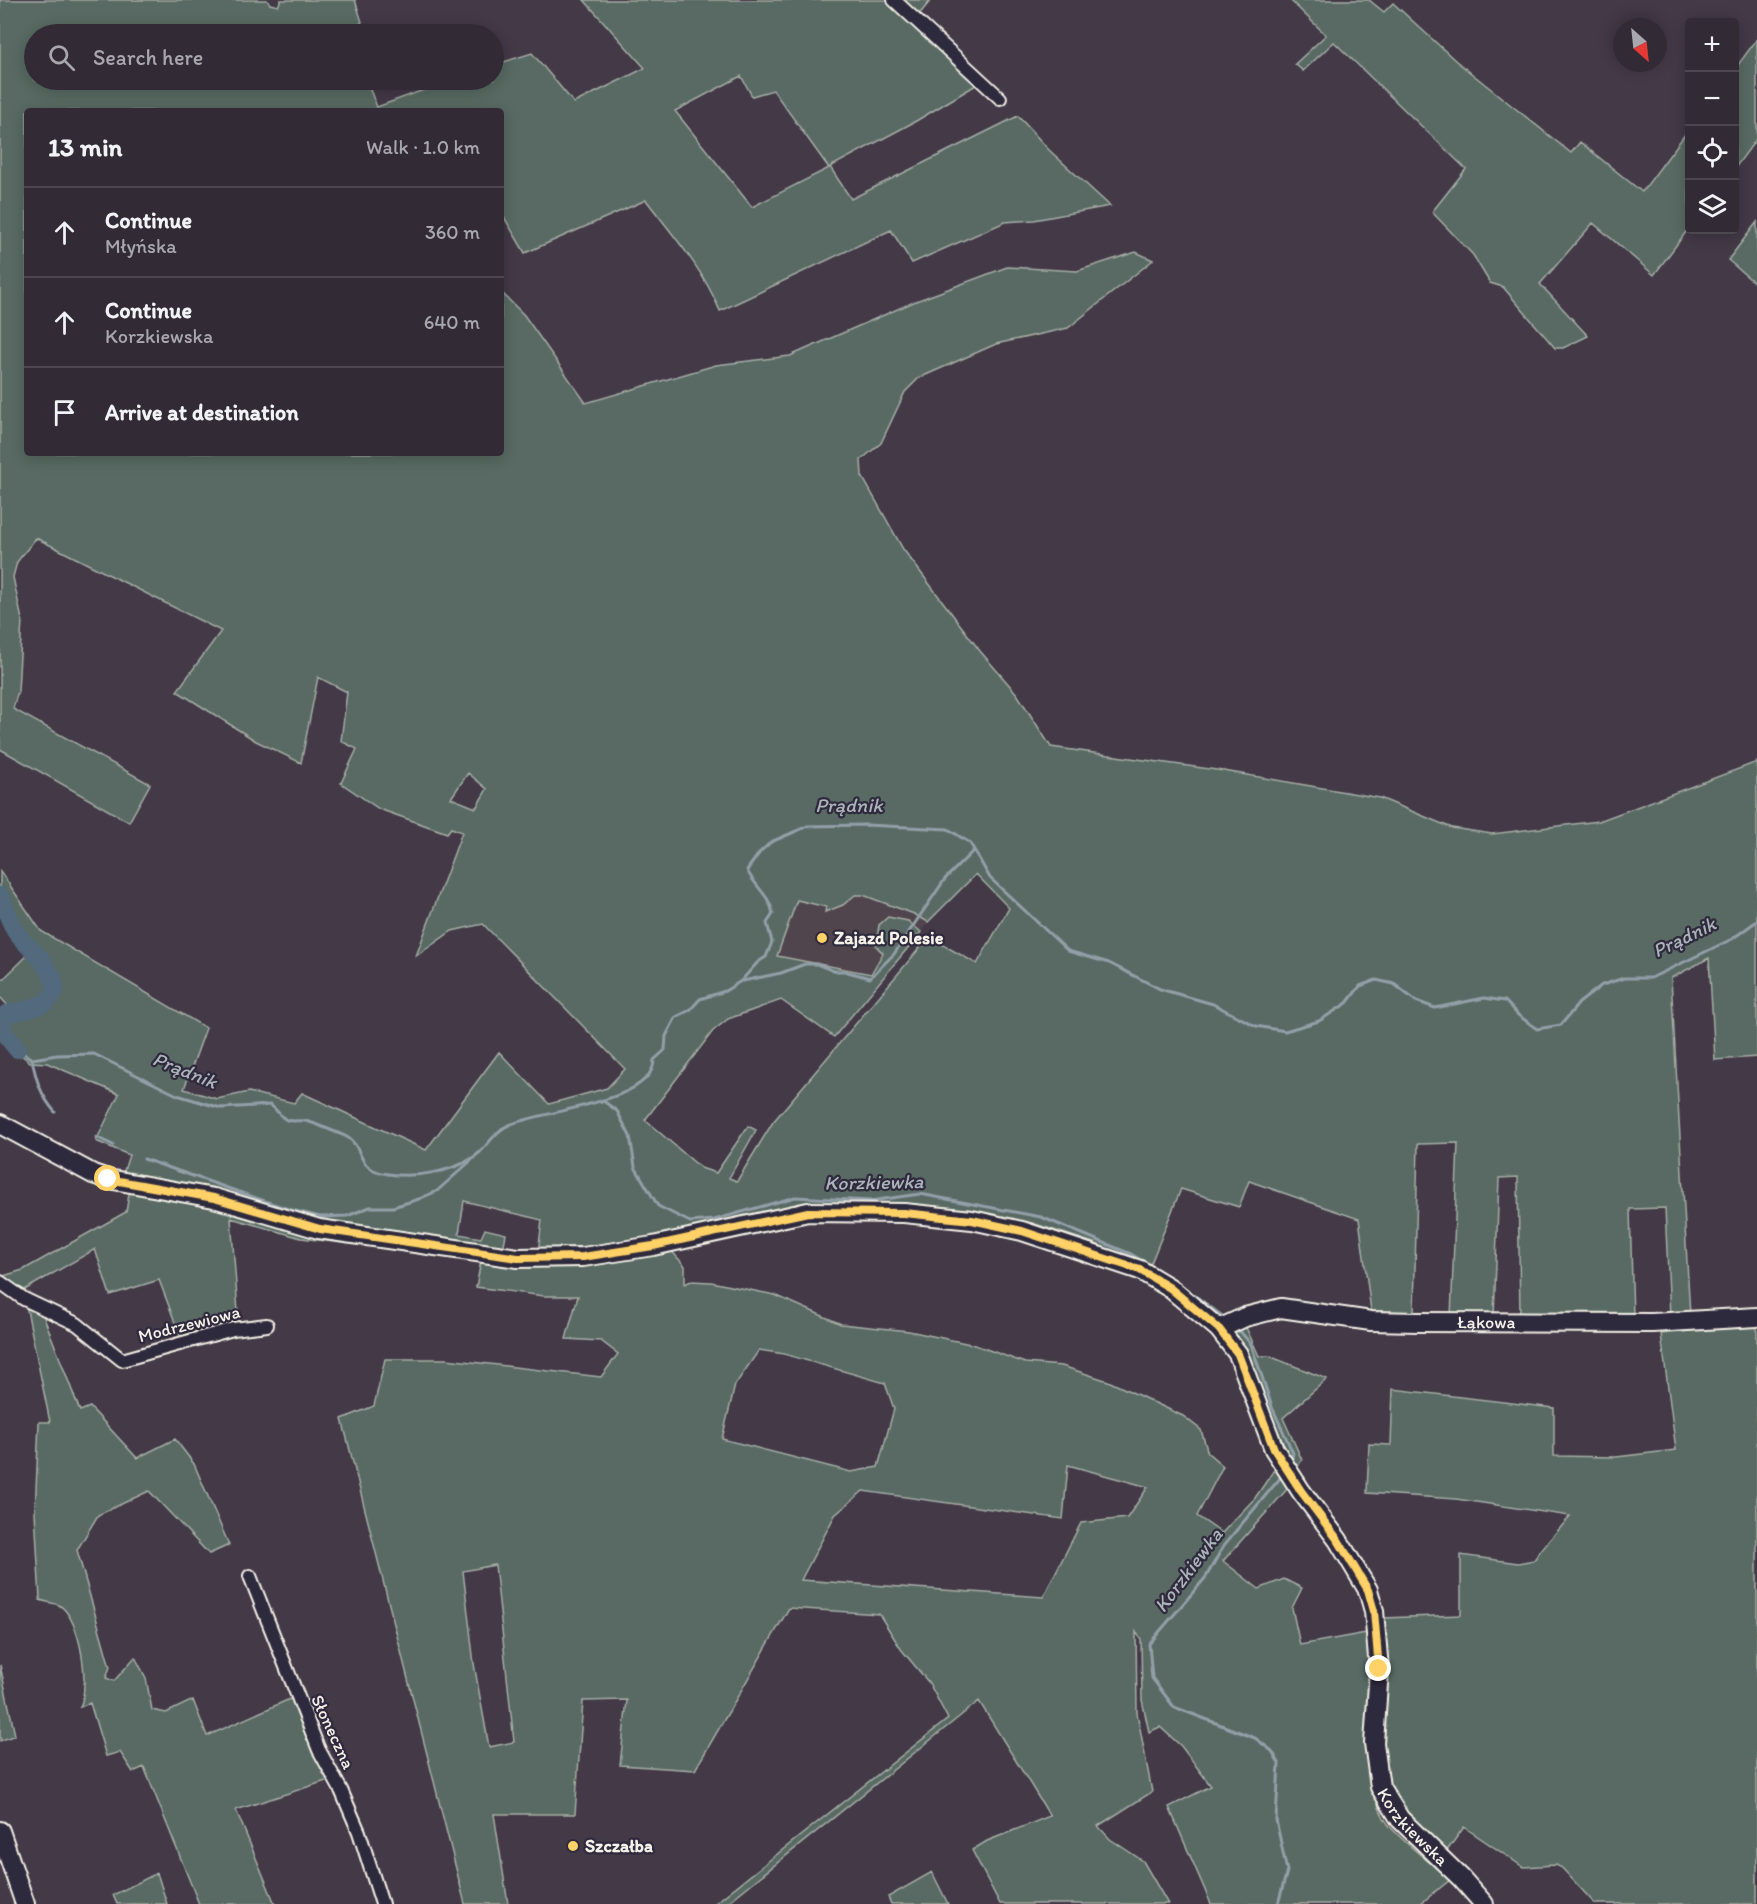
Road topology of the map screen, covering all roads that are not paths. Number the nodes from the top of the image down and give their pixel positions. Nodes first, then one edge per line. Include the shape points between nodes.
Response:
1 (894, 0) edge
2 (1000, 98) dead end
3 (0, 1124) edge
4 (0, 1282) edge
5 (1757, 1317) edge
6 (267, 1325) dead end
7 (1219, 1329) junction
8 (250, 1576) dead end
9 (0, 1831) edge
10 (25, 1904) edge
11 (382, 1904) edge
12 (1484, 1904) edge

1 - 2 street
3 - 7 street, Korzkiewska via 108,1179 214,1198 320,1229 518,1258 583,1257 653,1246 808,1212 904,1213 972,1220 1052,1239 1140,1270 1170,1288
4 - 6 street, Modrzewiowa via 24,1299 77,1324 122,1360 232,1329
5 - 7 street, Łąkowa via 1652,1323 1452,1323 1371,1321 1281,1308 1245,1317
7 - 12 street, Korzkiewska via 1247,1372 1274,1449 1368,1590 1374,1611 1379,1669 1374,1743 1380,1787 1400,1819
8 - 11 street, Słoneczna via 319,1750 359,1832
9 - 10 street

